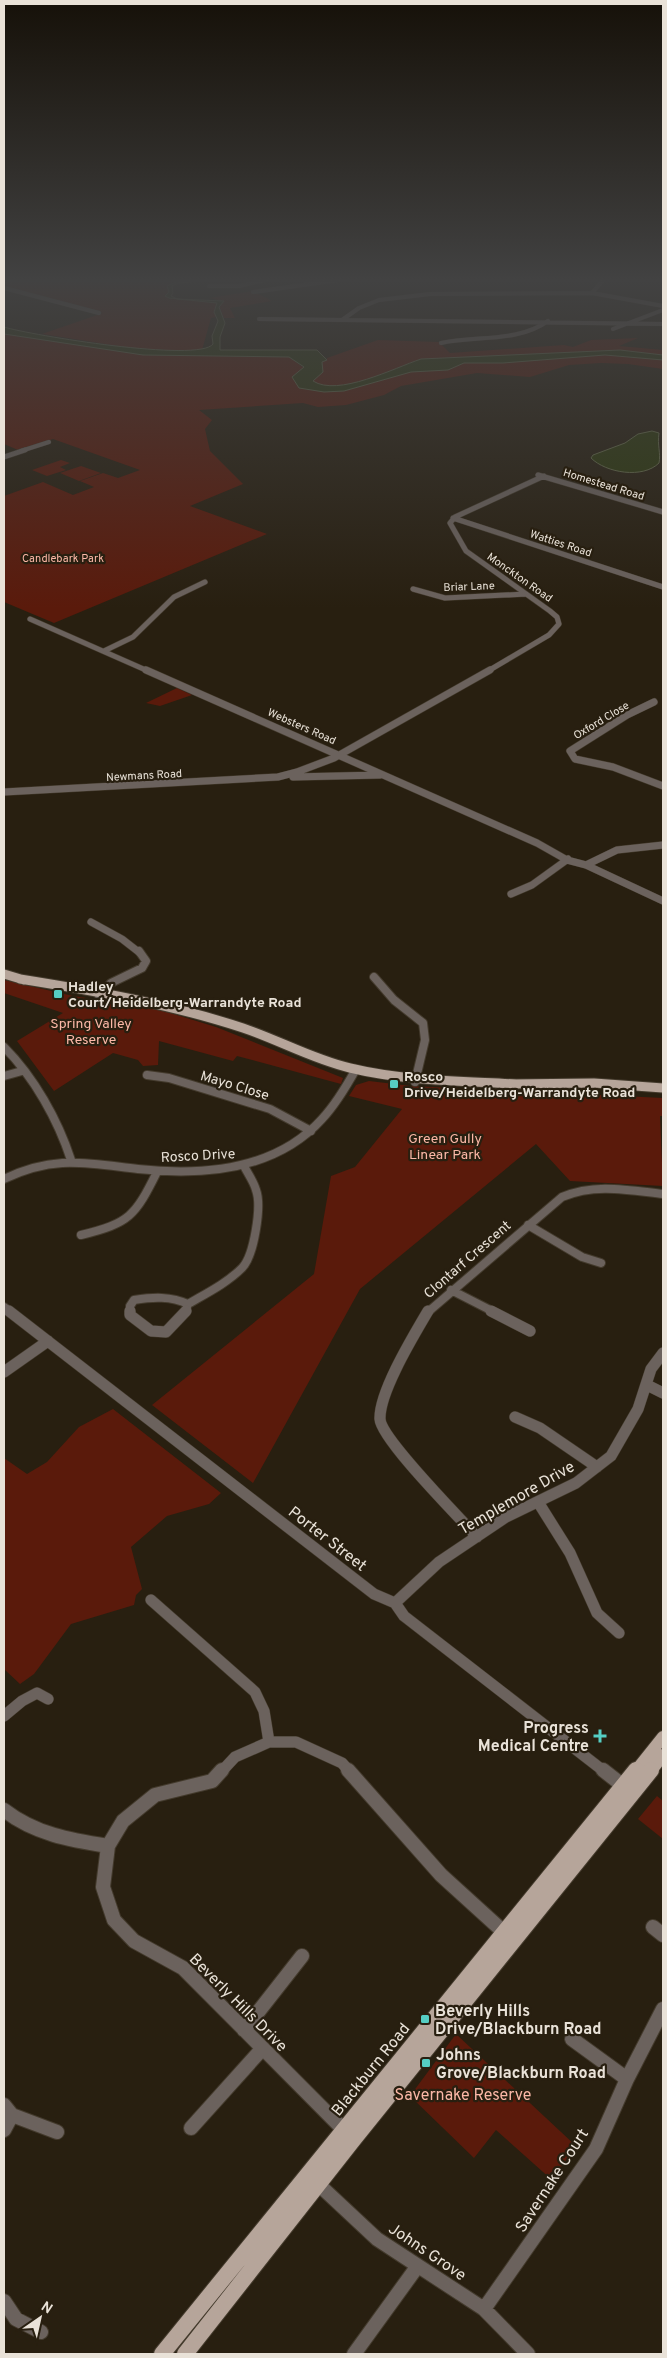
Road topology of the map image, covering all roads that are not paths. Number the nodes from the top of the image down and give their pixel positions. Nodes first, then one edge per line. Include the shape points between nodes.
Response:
1 (49, 442) dead end
2 (4, 457) edge
3 (663, 512) edge
4 (453, 518) junction
5 (205, 582) dead end
6 (663, 587) edge
7 (413, 589) dead end
8 (526, 594) junction
9 (30, 619) dead end
10 (104, 651) junction
11 (654, 702) dead end
12 (340, 755) junction
13 (369, 771) junction
14 (385, 775) joint
15 (286, 776) junction
16 (663, 786) edge
17 (4, 792) edge
18 (663, 845) edge
19 (566, 859) junction
20 (588, 865) junction
21 (511, 894) dead end
22 (663, 901) edge
23 (91, 922) dead end
24 (4, 974) edge
25 (374, 977) dead end
26 (100, 995) junction
27 (4, 1047) edge
28 (22, 1071) junction
29 (355, 1071) junction
30 (147, 1075) dead end
31 (4, 1076) edge
32 (415, 1080) junction
33 (569, 1084) junction
34 (663, 1088) edge
35 (663, 1093) edge
36 (311, 1131) junction
37 (71, 1160) junction
38 (244, 1166) junction
39 (157, 1172) junction
40 (4, 1179) edge
41 (663, 1194) edge
42 (528, 1225) junction
43 (81, 1235) dead end
44 (601, 1263) dead end
45 (450, 1290) junction
46 (188, 1304) junction
47 (4, 1307) edge
48 (530, 1331) dead end
49 (48, 1341) junction
50 (663, 1352) edge
51 (4, 1372) edge
52 (647, 1385) junction
53 (663, 1392) edge
54 (515, 1417) dead end
55 (597, 1467) junction
56 (538, 1502) junction
57 (477, 1537) junction
58 (151, 1600) dead end
59 (395, 1603) junction
60 (619, 1633) dead end
61 (48, 1699) dead end
62 (4, 1716) edge
63 (663, 1737) edge
64 (269, 1742) junction
65 (663, 1755) edge
66 (628, 1789) junction
67 (4, 1810) edge
68 (108, 1846) junction
69 (509, 1936) junction
70 (302, 1956) dead end
71 (663, 2009) edge
72 (244, 2030) junction
73 (572, 2039) dead end
74 (262, 2049) junction
75 (627, 2079) junction
76 (8, 2110) edge
77 (191, 2128) dead end
78 (4, 2130) edge
79 (57, 2132) dead end
80 (349, 2135) junction
81 (313, 2180) junction
82 (417, 2267) junction
83 (4, 2301) edge
84 (484, 2309) junction
85 (41, 2332) dead end
86 (162, 2354) edge
87 (185, 2354) edge
88 (354, 2354) edge
89 (528, 2354) edge

1 - 2 street
3 - 4 street, Homestead Road via 541,475
4 - 6 street, Watties Road
4 - 8 street, Monckton Road via 450,523 466,551
5 - 10 street via 171,600 133,637
7 - 8 street, Briar Lane via 445,598
8 - 12 street, Monckton Road via 558,618 559,624 553,632
9 - 10 street, Websters Road
10 - 12 street, Websters Road
11 - 16 street, Oxford Close via 626,715 570,751 575,759 613,766
12 - 13 street, Websters Road
12 - 15 street, Newmans Road
13 - 14 street, Newmans Road
13 - 15 street, Newmans Road via 306,778
14 - 19 street
15 - 17 street, Newmans Road
18 - 20 street via 617,850
19 - 20 street
19 - 21 street via 522,892
20 - 22 street
23 - 26 street via 116,935 142,954 146,961 142,968 115,980
24 - 26 main road via 69,992
25 - 32 street via 394,1000 422,1023 426,1040
26 - 29 main road via 151,1003 222,1022 310,1060
27 - 28 street
28 - 31 street
28 - 37 street via 63,1136
29 - 32 main road
29 - 36 street, Rosco Drive via 337,1105
30 - 36 street, Mayo Close via 169,1078 270,1110
32 - 33 main road via 476,1085
33 - 34 main road via 614,1083
33 - 35 main road
36 - 38 street, Rosco Drive via 274,1155
37 - 39 street, Rosco Drive
37 - 40 street, Rosco Drive via 38,1166
38 - 39 street, Rosco Drive
38 - 46 street via 257,1191 258,1212 254,1239 244,1266 223,1284
39 - 43 street via 131,1218 114,1228
41 - 42 street, Clontarf Crescent via 586,1188 562,1197
42 - 44 street via 582,1257
42 - 45 street, Clontarf Crescent
45 - 48 street
45 - 57 street, Clontarf Crescent via 430,1308 413,1337 382,1402 380,1421 393,1444
46 - 46 street via 185,1312 166,1332 151,1331 130,1315 134,1300 178,1298
47 - 49 street, Porter Street
49 - 51 street
49 - 59 street, Porter Street via 374,1594
50 - 52 street, Templemore Drive via 651,1369
52 - 53 street
52 - 55 street, Templemore Drive via 638,1409 611,1456
54 - 55 street via 540,1428
55 - 56 street, Templemore Drive via 576,1483
56 - 57 street, Templemore Drive via 506,1517
56 - 60 street via 570,1553 596,1613
57 - 59 street, Templemore Drive via 440,1562
58 - 64 street via 255,1692 264,1711
59 - 66 street, Porter Street via 404,1616
61 - 62 street via 37,1693
63 - 66 main road, Blackburn Road
64 - 68 street, Beverly Hills Drive via 235,1757 212,1781 155,1796 123,1821
64 - 69 street, Beverly Hills Drive via 296,1742 342,1763 441,1875
65 - 66 main road, Blackburn Road
66 - 69 main road, Blackburn Road
67 - 68 street via 14,1819 54,1837
68 - 72 street, Beverly Hills Drive via 103,1887 114,1920 134,1941 183,1968
69 - 80 main road, Blackburn Road
70 - 72 street
71 - 75 street, Savernake Court
72 - 74 street, Beverly Hills Drive
73 - 75 street
74 - 77 street
74 - 80 street, Beverly Hills Drive
75 - 84 street, Savernake Court via 596,2150
76 - 78 street
76 - 79 street
80 - 81 main road, Blackburn Road
81 - 82 street, Johns Grove via 377,2239
81 - 86 main road, Blackburn Road
81 - 87 main road, Blackburn Road
82 - 84 street, Johns Grove
82 - 88 street
83 - 85 street via 16,2319
84 - 89 street, Johns Grove

